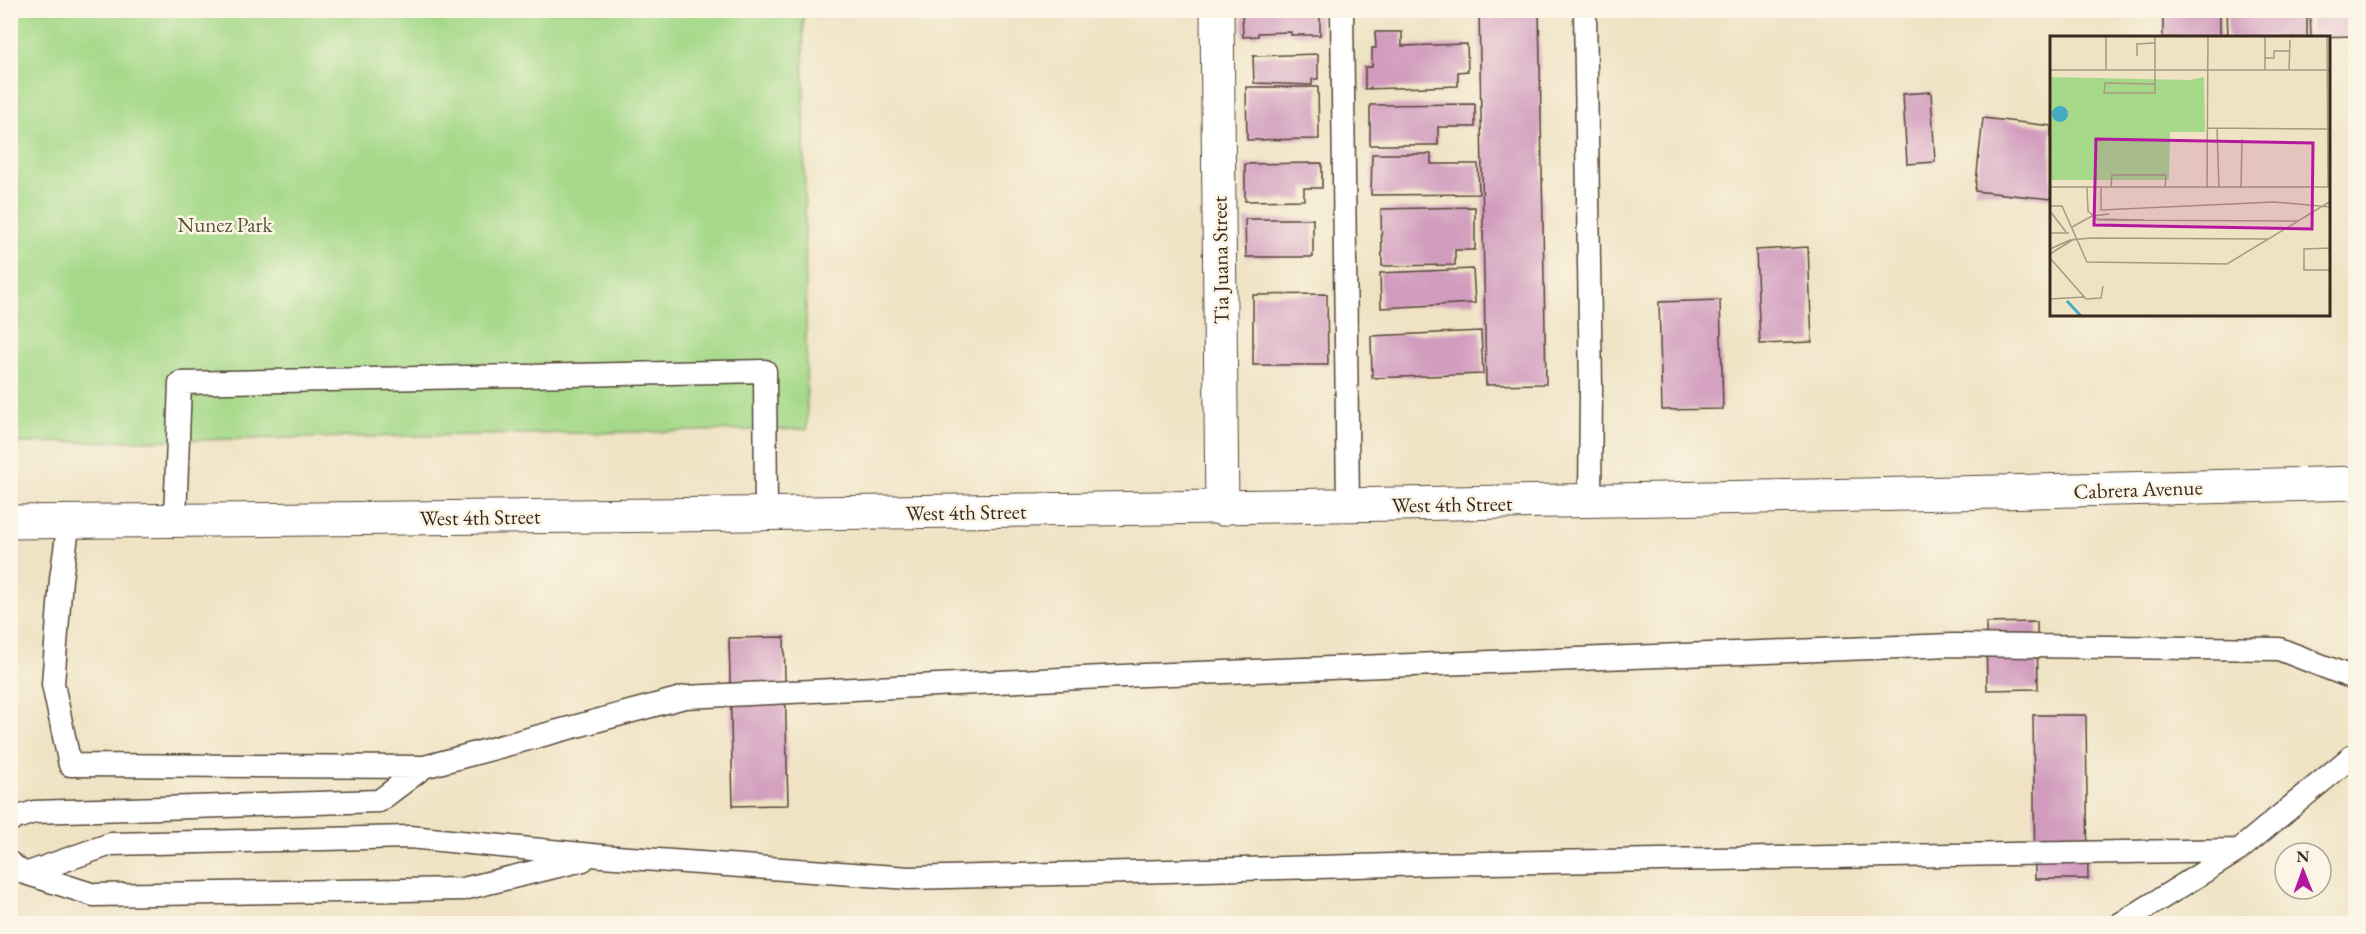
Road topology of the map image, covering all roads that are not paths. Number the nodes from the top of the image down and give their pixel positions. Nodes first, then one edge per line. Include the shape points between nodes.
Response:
1 (1217, 10) edge
2 (1342, 10) edge
3 (1586, 10) edge
4 (2355, 483) edge
5 (1921, 495) joint
6 (1590, 501) junction
7 (1348, 506) junction
8 (1222, 509) junction
9 (766, 514) junction
10 (175, 520) junction
11 (69, 521) junction
12 (10, 522) edge
13 (2355, 679) edge
14 (2355, 753) edge
15 (424, 767) junction
16 (10, 819) edge
17 (2239, 850) junction
18 (602, 856) junction
19 (19, 868) edge
20 (2120, 924) edge

1 - 8 street, Tia Juana Street
2 - 7 lane
3 - 6 lane
4 - 5 street, Cabrera Avenue
5 - 6 street, West 4th Street
6 - 7 street, West 4th Street
7 - 8 street, West 4th Street
8 - 9 street, West 4th Street
9 - 10 street, West 4th Street
9 - 10 lane via 765,371 180,383
10 - 11 street, West 4th Street
11 - 12 street, West 4th Street
11 - 15 lane via 53,684 70,765
13 - 15 lane via 2279,649 1953,645 1144,675 685,698
14 - 17 lane
15 - 16 lane via 379,801 34,812
17 - 18 lane via 1429,864 909,878
17 - 20 lane
18 - 19 lane via 410,837 111,844
18 - 19 lane via 463,889 94,895

